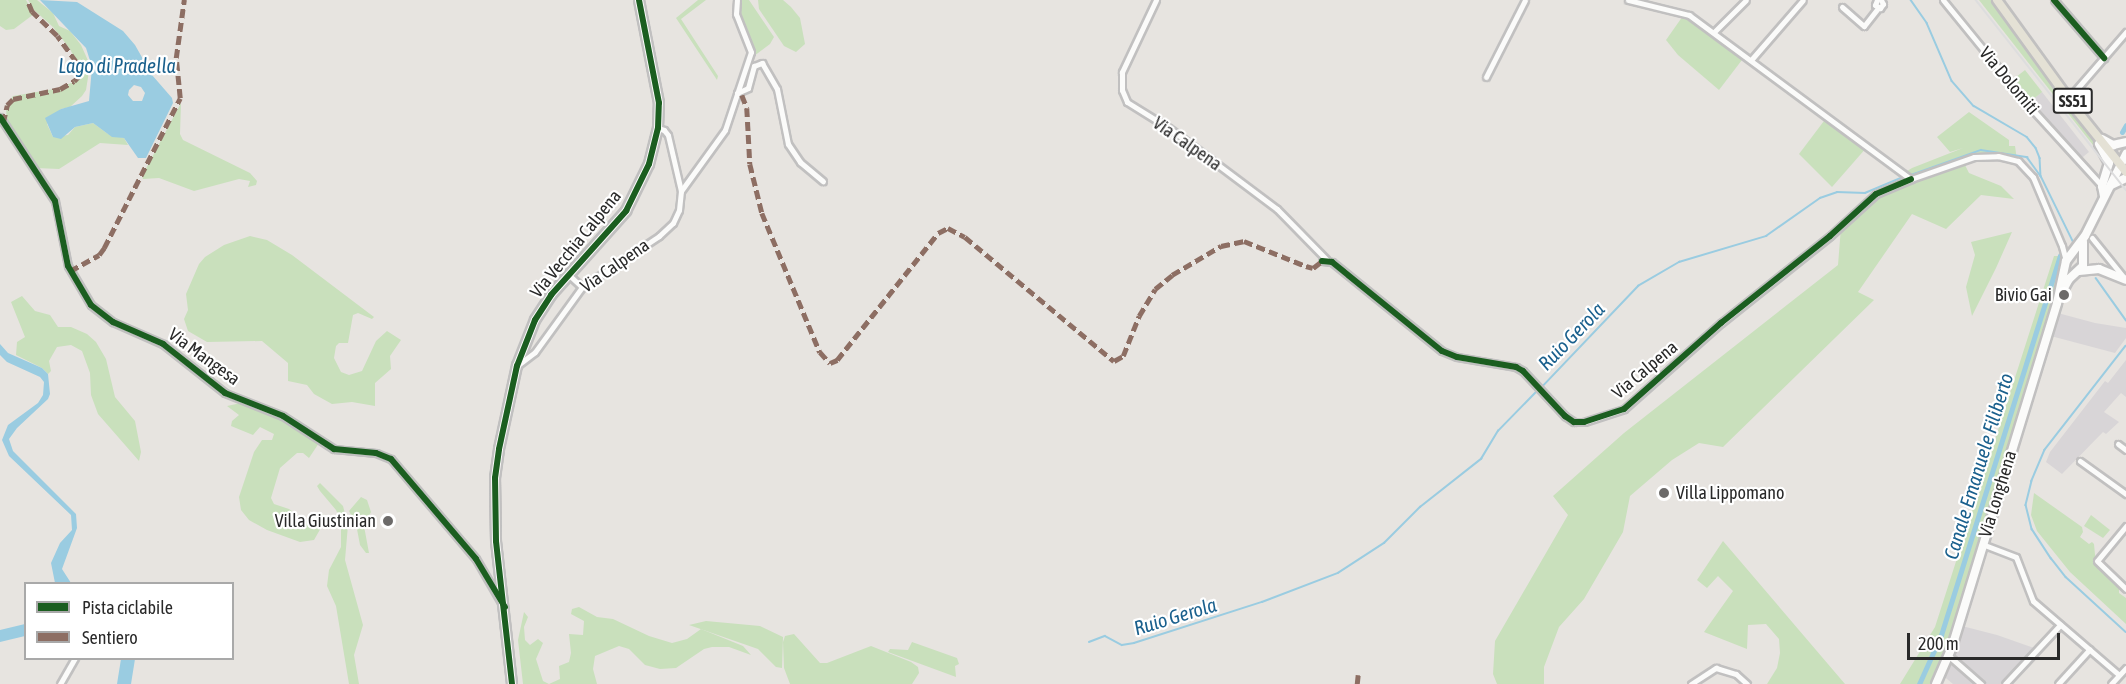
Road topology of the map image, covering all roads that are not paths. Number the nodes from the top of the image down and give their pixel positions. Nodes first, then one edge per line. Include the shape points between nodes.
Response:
1 (639, 0) edge
2 (737, 0) edge
3 (1156, 0) edge
4 (1525, 0) edge
5 (1628, 0) edge
6 (1746, 0) edge
7 (1803, 0) edge
8 (1943, 0) edge
9 (1996, 0) edge
10 (2054, 0) edge
11 (1878, 2) edge
12 (1842, 7) dead end
13 (1714, 32) junction
14 (2126, 32) edge
15 (2104, 58) junction
16 (1751, 60) junction
17 (1486, 77) dead end
18 (740, 94) junction
19 (2069, 98) junction
20 (2078, 112) junction
21 (0, 117) edge
22 (658, 128) junction
23 (2102, 139) junction
24 (2126, 142) edge
25 (2124, 164) edge
26 (2126, 178) edge
27 (1910, 179) junction
28 (823, 181) dead end
29 (2106, 186) junction
30 (681, 191) junction
31 (2088, 237) junction
32 (2069, 260) junction
33 (2082, 260) junction
34 (2099, 269) junction
35 (2078, 271) junction
36 (569, 275) junction
37 (2126, 280) edge
38 (582, 287) junction
39 (2057, 303) junction
40 (516, 366) junction
41 (2118, 444) dead end
42 (2126, 450) edge
43 (2080, 461) dead end
44 (2126, 494) edge
45 (2126, 526) edge
46 (1982, 544) junction
47 (2126, 588) edge
48 (505, 607) junction
49 (2060, 625) junction
50 (2090, 649) junction
51 (1949, 656) junction
52 (74, 660) edge
53 (2126, 668) edge
54 (2120, 675) junction
55 (60, 684) edge
56 (512, 684) edge
57 (1691, 684) edge
58 (1747, 684) edge
59 (1936, 684) edge
60 (1981, 684) edge
61 (2005, 684) edge
62 (2058, 684) edge
63 (2111, 684) edge

1 - 22 street, Via Vecchia Calpena via 656,75
2 - 18 street, Via Calpena via 740,24 752,50
3 - 27 street, Via Calpena via 1122,72 1122,90 1128,102 1277,209 1325,261 1442,351 1516,367 1574,422 1620,411 1876,194
4 - 17 street
5 - 13 street via 1685,13
6 - 13 street
7 - 16 street
8 - 29 street, Via Dolomiti via 2031,108
9 - 19 main road, SS51
10 - 15 street
11 - 12 street via 1864,26
13 - 16 street
14 - 15 street
15 - 19 street
16 - 27 street
18 - 28 street, Via Calpena via 748,88 754,66 762,63 780,99 789,144 808,170
18 - 30 street, Via Calpena via 725,130
19 - 20 main road, SS51
19 - 23 main road, SS51
20 - 25 main road, SS51
20 - 29 street via 2107,156
21 - 48 street, Via Mangesa via 55,201 70,271 91,305 113,322 163,344 219,389 283,416 334,449 376,453 391,459 476,559
22 - 30 street, Via Calpena via 668,135
22 - 36 street, Via Vecchia Calpena via 649,164 632,201
23 - 24 street via 2113,145
23 - 25 main road, SS51
25 - 29 street
26 - 29 street
27 - 32 street, Via Calpena via 1974,157 1998,156 2018,161 2033,177
29 - 31 street, Via Longhena
30 - 38 street, Via Calpena via 679,210 669,228
31 - 32 street, Via Longhena
31 - 33 street, Via Longhena
31 - 37 street
32 - 33 street
32 - 35 street via 2069,271
32 - 39 street, Via Longhena
33 - 34 street
33 - 35 street, Via Longhena
34 - 35 street
34 - 37 street
35 - 39 street, Via Longhena via 2069,279
36 - 38 street
36 - 40 street, Via Vecchia Calpena via 535,321
38 - 40 street, Via Calpena via 535,352
39 - 46 street, Via Longhena
40 - 48 street, Via Vecchia Calpena via 495,478 496,541
41 - 42 street
43 - 44 street
45 - 47 street via 2097,561
46 - 49 street via 2016,557 2033,601
46 - 51 street, Via Longhena
48 - 56 street, Via Vecchia Calpena
49 - 50 street
49 - 61 street
50 - 54 street
50 - 62 street
51 - 59 street, Via Longhena
51 - 60 street
52 - 55 street
53 - 54 street
54 - 63 street
57 - 58 street via 1716,668 1736,674

